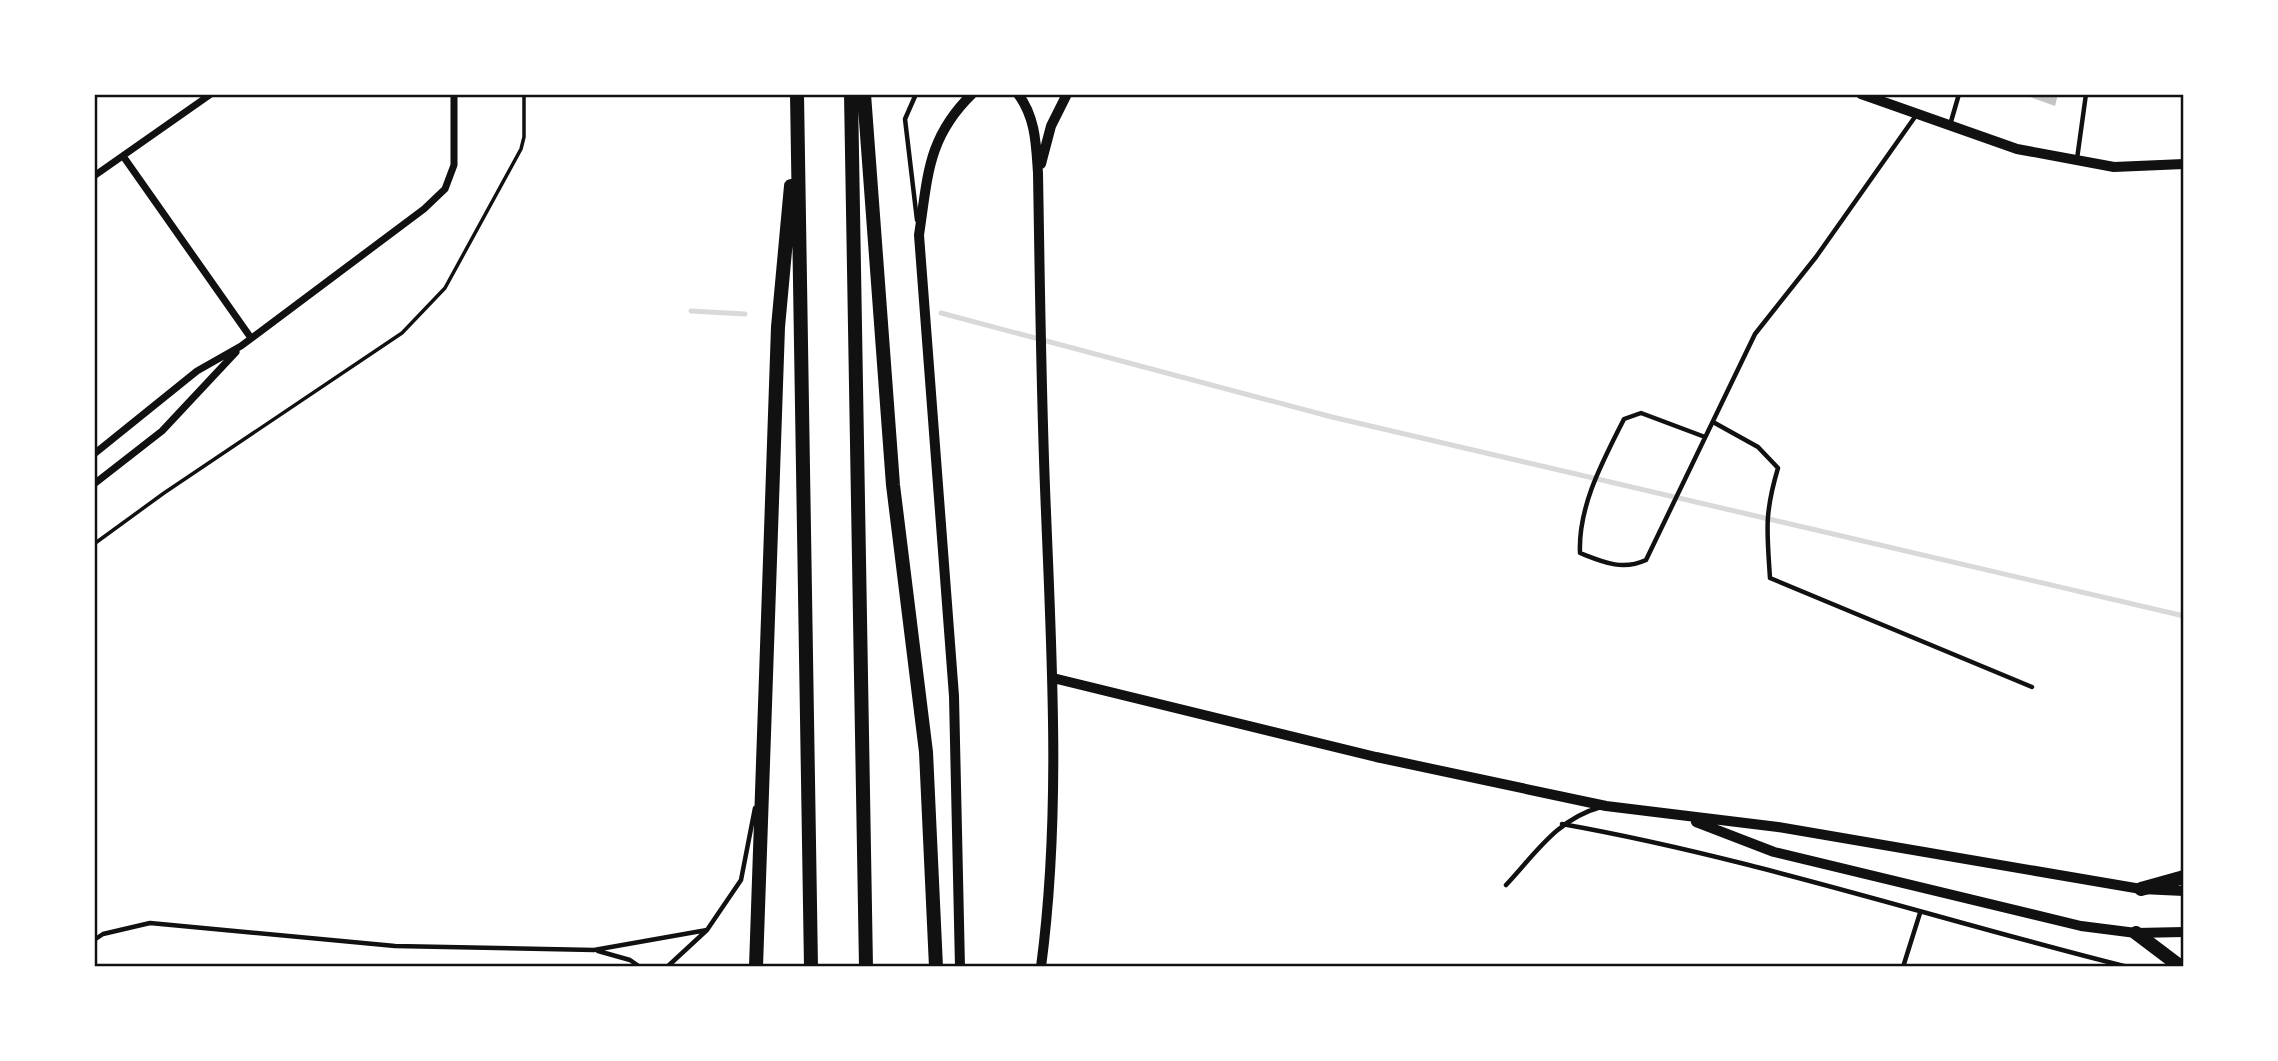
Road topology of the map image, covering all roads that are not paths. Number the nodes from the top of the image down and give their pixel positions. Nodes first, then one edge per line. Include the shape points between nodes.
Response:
1 (211, 94) edge
2 (454, 94) edge
3 (797, 94) edge
4 (851, 94) edge
5 (864, 94) edge
6 (916, 94) edge
7 (972, 94) edge
8 (1018, 94) edge
9 (1067, 94) edge
10 (1861, 94) edge
11 (1959, 94) edge
12 (2087, 94) edge
13 (1917, 114) junction
14 (797, 115) junction
15 (1950, 126) junction
16 (123, 156) junction
17 (2076, 162) junction
18 (2183, 164) edge
19 (1038, 173) junction
20 (94, 176) edge
21 (919, 234) junction
22 (251, 338) junction
23 (241, 346) junction
24 (1713, 422) junction
25 (1705, 437) junction
26 (94, 454) edge
27 (94, 484) edge
28 (1053, 678) junction
29 (2032, 687) dead end
30 (767, 712) junction
31 (1606, 806) junction
32 (1680, 816) junction
33 (1562, 824) junction
34 (2183, 877) edge
35 (1506, 885) dead end
36 (2141, 889) junction
37 (2183, 891) edge
38 (1920, 913) junction
39 (707, 930) junction
40 (2183, 932) edge
41 (2136, 933) junction
42 (94, 940) edge
43 (594, 950) junction
44 (640, 967) edge
45 (667, 967) edge
46 (756, 967) edge
47 (811, 967) edge
48 (866, 967) edge
49 (936, 967) edge
50 (960, 967) edge
51 (1041, 967) edge
52 (1902, 967) edge
53 (2128, 967) edge
54 (2181, 967) edge

1 - 16 street
2 - 22 street via 454,164 445,189
3 - 14 main road
4 - 48 main road
5 - 49 main road via 893,485 926,752
6 - 21 lane via 905,119
7 - 21 street via 949,117 930,161
8 - 19 street via 1035,132
9 - 19 street via 1051,126
10 - 13 street
11 - 15 lane
12 - 17 lane
13 - 15 street
13 - 24 lane via 1755,334
14 - 30 main road via 778,327
14 - 47 main road
15 - 17 street via 2017,149
16 - 20 street
16 - 22 street
17 - 18 street via 2114,167
19 - 28 street
21 - 50 street via 954,696
22 - 23 street
23 - 26 street via 197,371
23 - 27 street via 162,430
24 - 25 lane
24 - 29 lane via 1758,447 1778,468 1765,532 1770,578
25 - 25 lane via 1646,560 1633,566 1609,565 1580,553 1579,528 1624,419 1641,413
28 - 31 street via 1376,757
28 - 51 street via 1053,834
30 - 39 lane via 741,880
30 - 46 main road
31 - 32 street
31 - 33 lane via 1578,813
32 - 36 street via 1778,827
32 - 41 street via 1773,852 2081,926
33 - 35 lane
33 - 38 lane via 1637,837
34 - 36 main road
36 - 37 street
38 - 52 lane
38 - 53 lane
39 - 43 lane
39 - 45 lane
40 - 41 street
41 - 54 main road
42 - 43 lane via 150,923 395,946
43 - 44 lane

